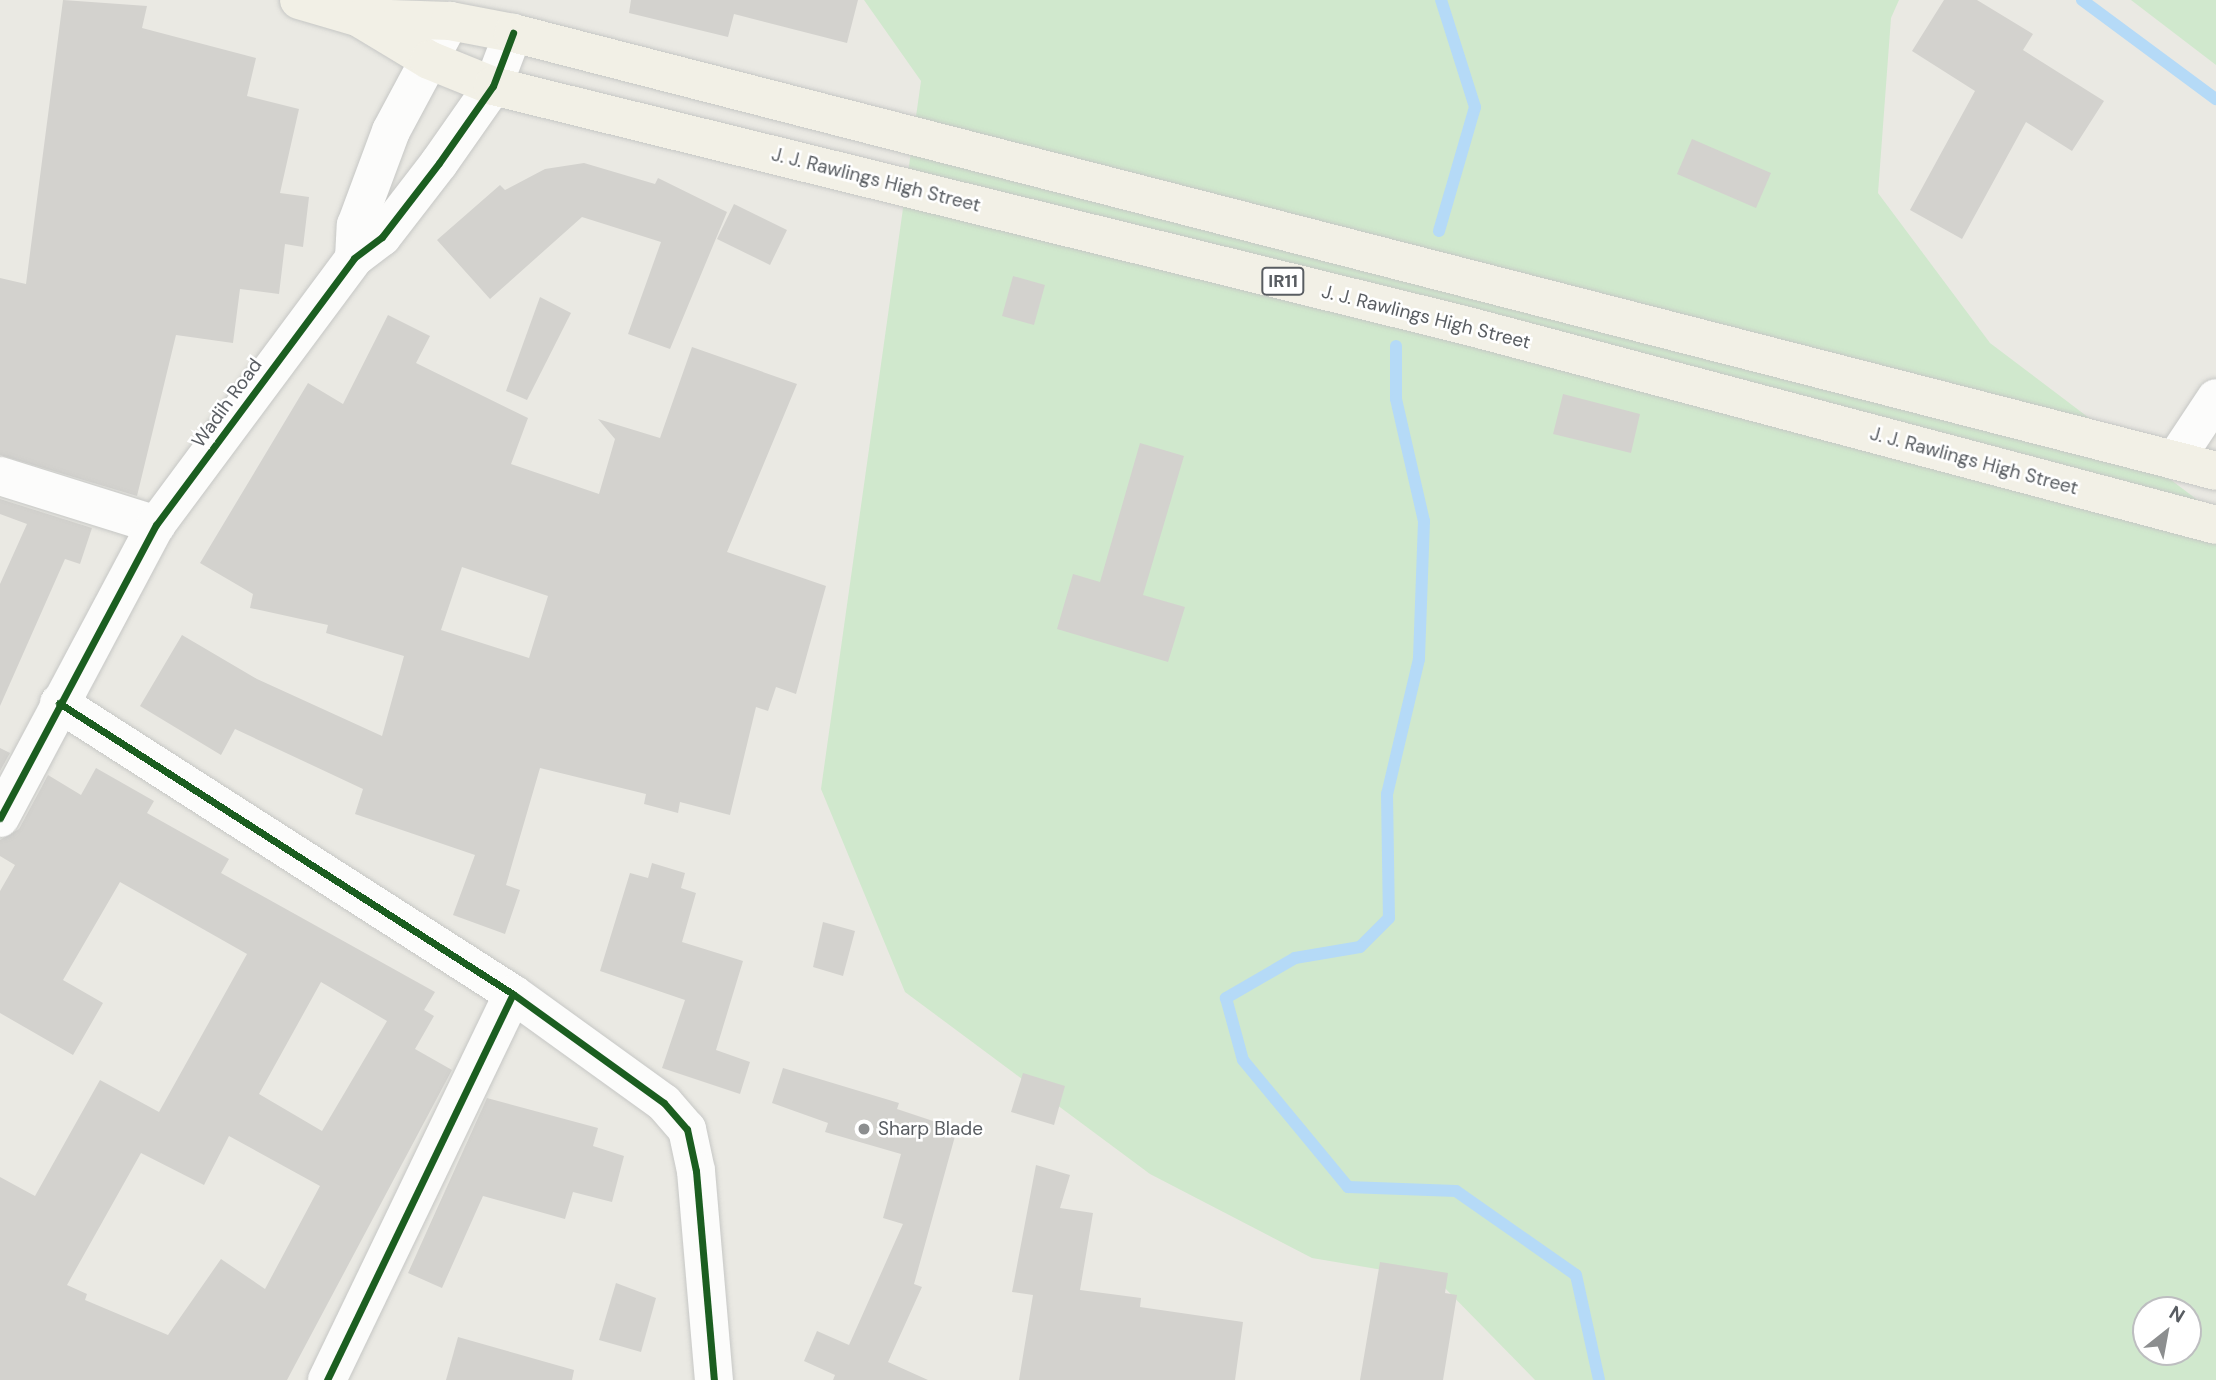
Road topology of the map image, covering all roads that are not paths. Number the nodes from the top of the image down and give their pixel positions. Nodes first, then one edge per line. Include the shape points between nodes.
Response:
1 (299, 0) edge
2 (360, 18) junction
3 (450, 21) junction
4 (513, 33) junction
5 (429, 60) junction
6 (492, 86) junction
7 (354, 258) junction
8 (2216, 398) edge
9 (2175, 460) junction
10 (2216, 471) edge
11 (0, 476) edge
12 (2216, 525) edge
13 (156, 526) junction
14 (60, 704) junction
15 (0, 818) edge
16 (513, 994) junction
17 (701, 1377) edge
18 (327, 1380) edge

1 - 2 main road, J. J. Rawlings High Street / IR11
2 - 3 main road, J. J. Rawlings High Street / IR11
2 - 5 main road, J. J. Rawlings High Street / IR11
3 - 4 main road, J. J. Rawlings High Street / IR11
3 - 5 street
4 - 6 street, Wadih Road
4 - 9 main road, J. J. Rawlings High Street / IR11
5 - 6 main road, J. J. Rawlings High Street / IR11
5 - 7 street via 391,131 356,225
6 - 7 street, Wadih Road via 382,237
6 - 12 main road, J. J. Rawlings High Street / IR11 via 1464,326
7 - 13 street, Wadih Road
8 - 9 street
9 - 10 main road, J. J. Rawlings High Street / IR11
11 - 13 street
13 - 14 street, Wadih Road
14 - 15 street, Wadih Road
14 - 16 street
16 - 17 street via 664,1103 687,1129
16 - 18 street

